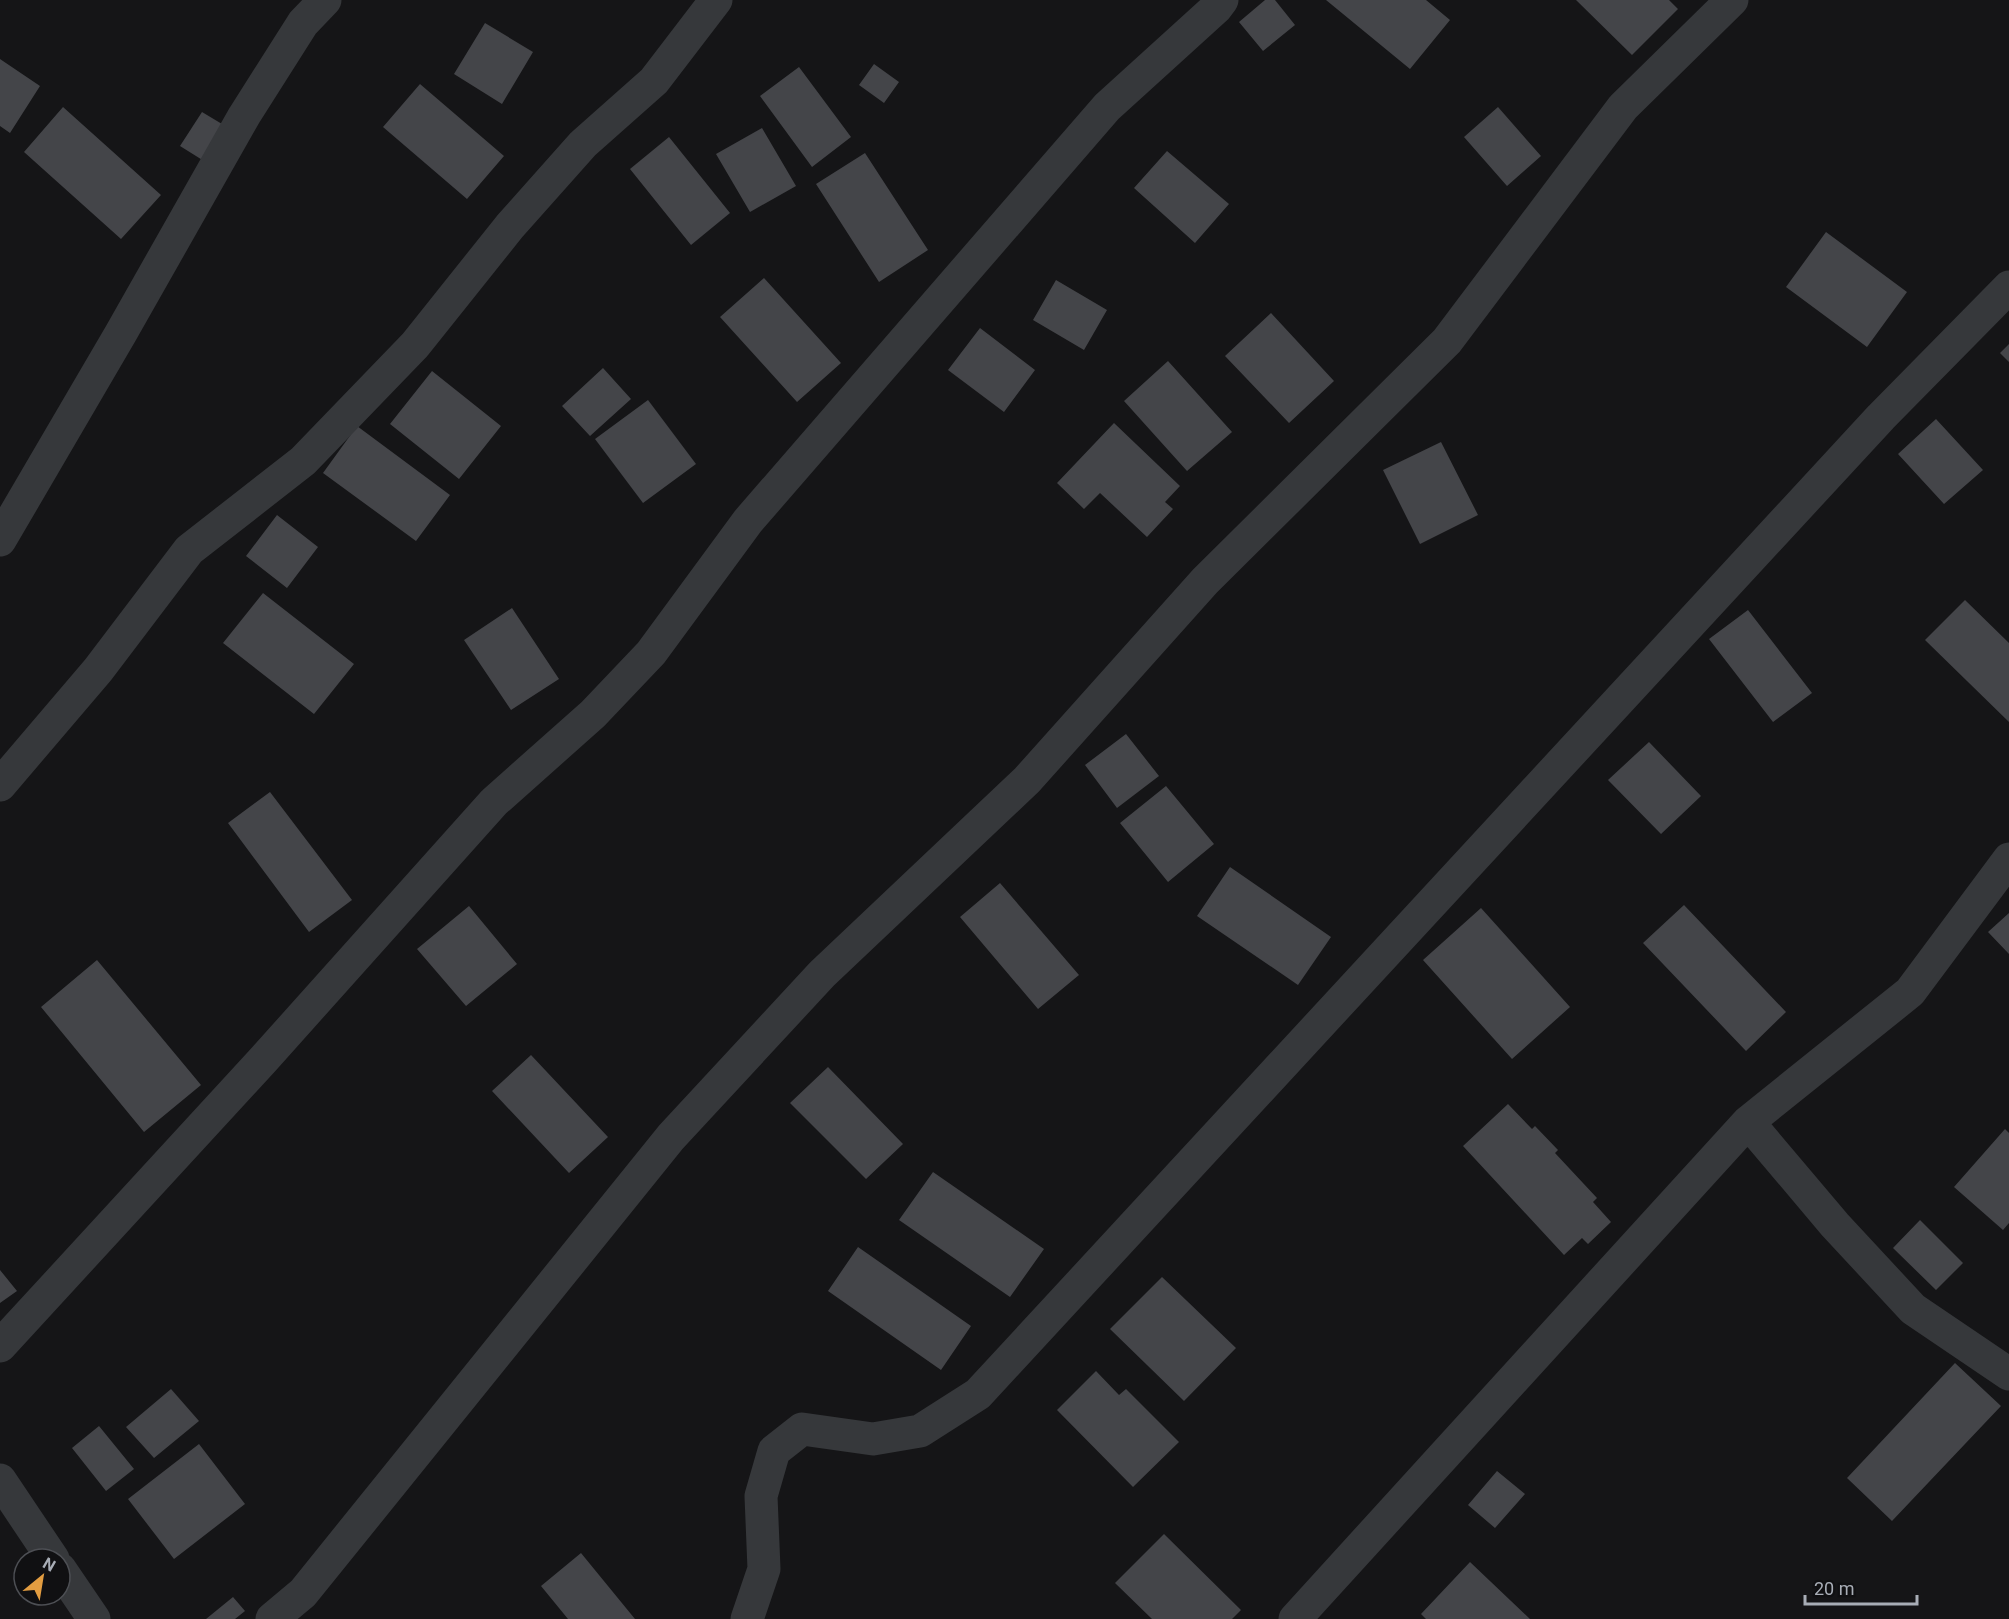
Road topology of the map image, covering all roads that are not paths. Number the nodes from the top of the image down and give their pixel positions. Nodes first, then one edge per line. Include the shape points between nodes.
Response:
1 (325, 0) edge
2 (716, 0) edge
3 (1222, 0) edge
4 (1732, 0) edge
5 (2009, 287) edge
6 (0, 540) edge
7 (0, 785) edge
8 (2009, 859) edge
9 (1748, 1122) junction
10 (0, 1346) edge
11 (2009, 1374) edge
12 (0, 1480) edge
13 (45, 1547) edge
14 (72, 1587) edge
15 (94, 1619) edge
16 (272, 1619) edge
17 (747, 1619) edge
18 (1295, 1619) edge

1 - 6 street via 303,23 244,116
2 - 7 street via 654,81 583,144 510,226 415,345 303,461 189,550 98,670
3 - 10 street via 1107,107 748,521 651,653 593,714 494,802
4 - 16 street via 1623,107 1448,341 1205,582 1027,780 822,974 671,1137 303,1593
5 - 17 street via 1881,417 978,1394 920,1431 873,1439 802,1429 774,1451 761,1496 764,1569
8 - 9 street via 1910,992
9 - 11 street via 1835,1226 1913,1309
9 - 18 street
12 - 13 street
14 - 15 street

